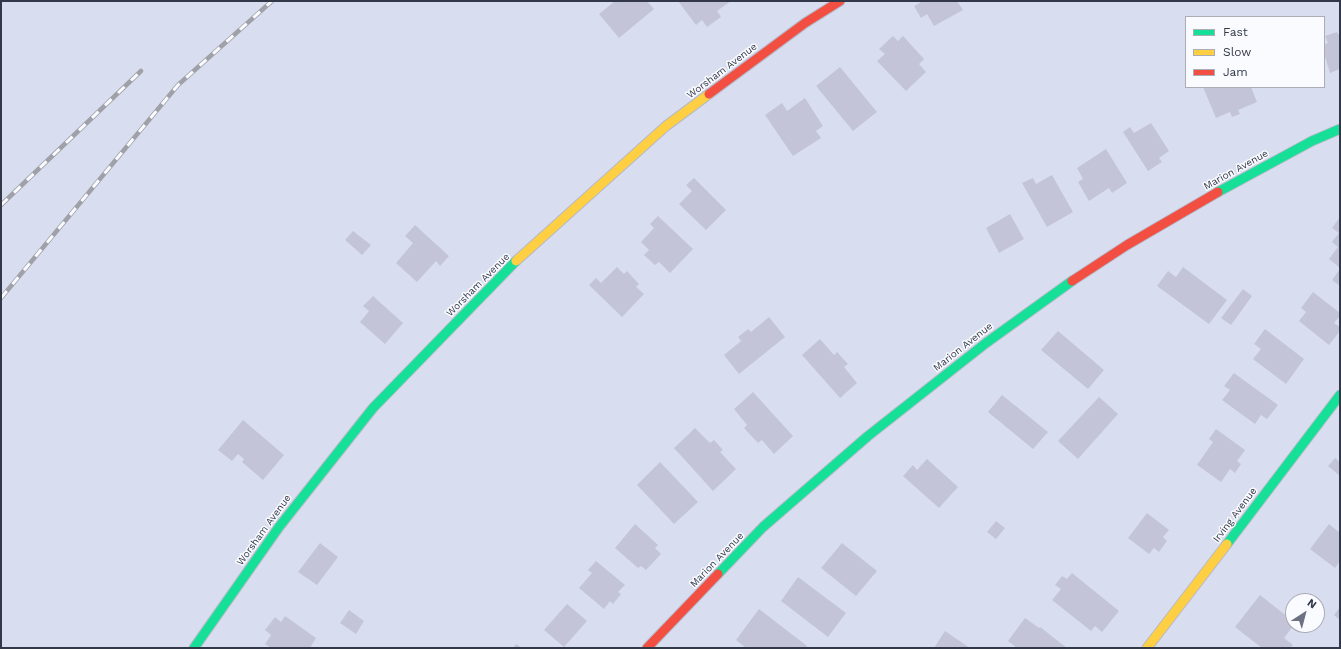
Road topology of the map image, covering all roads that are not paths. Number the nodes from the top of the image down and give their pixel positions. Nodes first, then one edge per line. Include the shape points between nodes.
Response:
1 (840, 1) edge
2 (1340, 129) edge
3 (1340, 395) edge
4 (194, 648) edge
5 (647, 648) edge
6 (1147, 648) edge

1 - 4 street, Worsham Avenue via 805,23 666,126 503,273 373,408 280,527
2 - 5 street, Marion Avenue via 1312,141 1216,193 1127,245 1055,292 986,342 868,436 763,527
3 - 6 street, Irving Avenue

